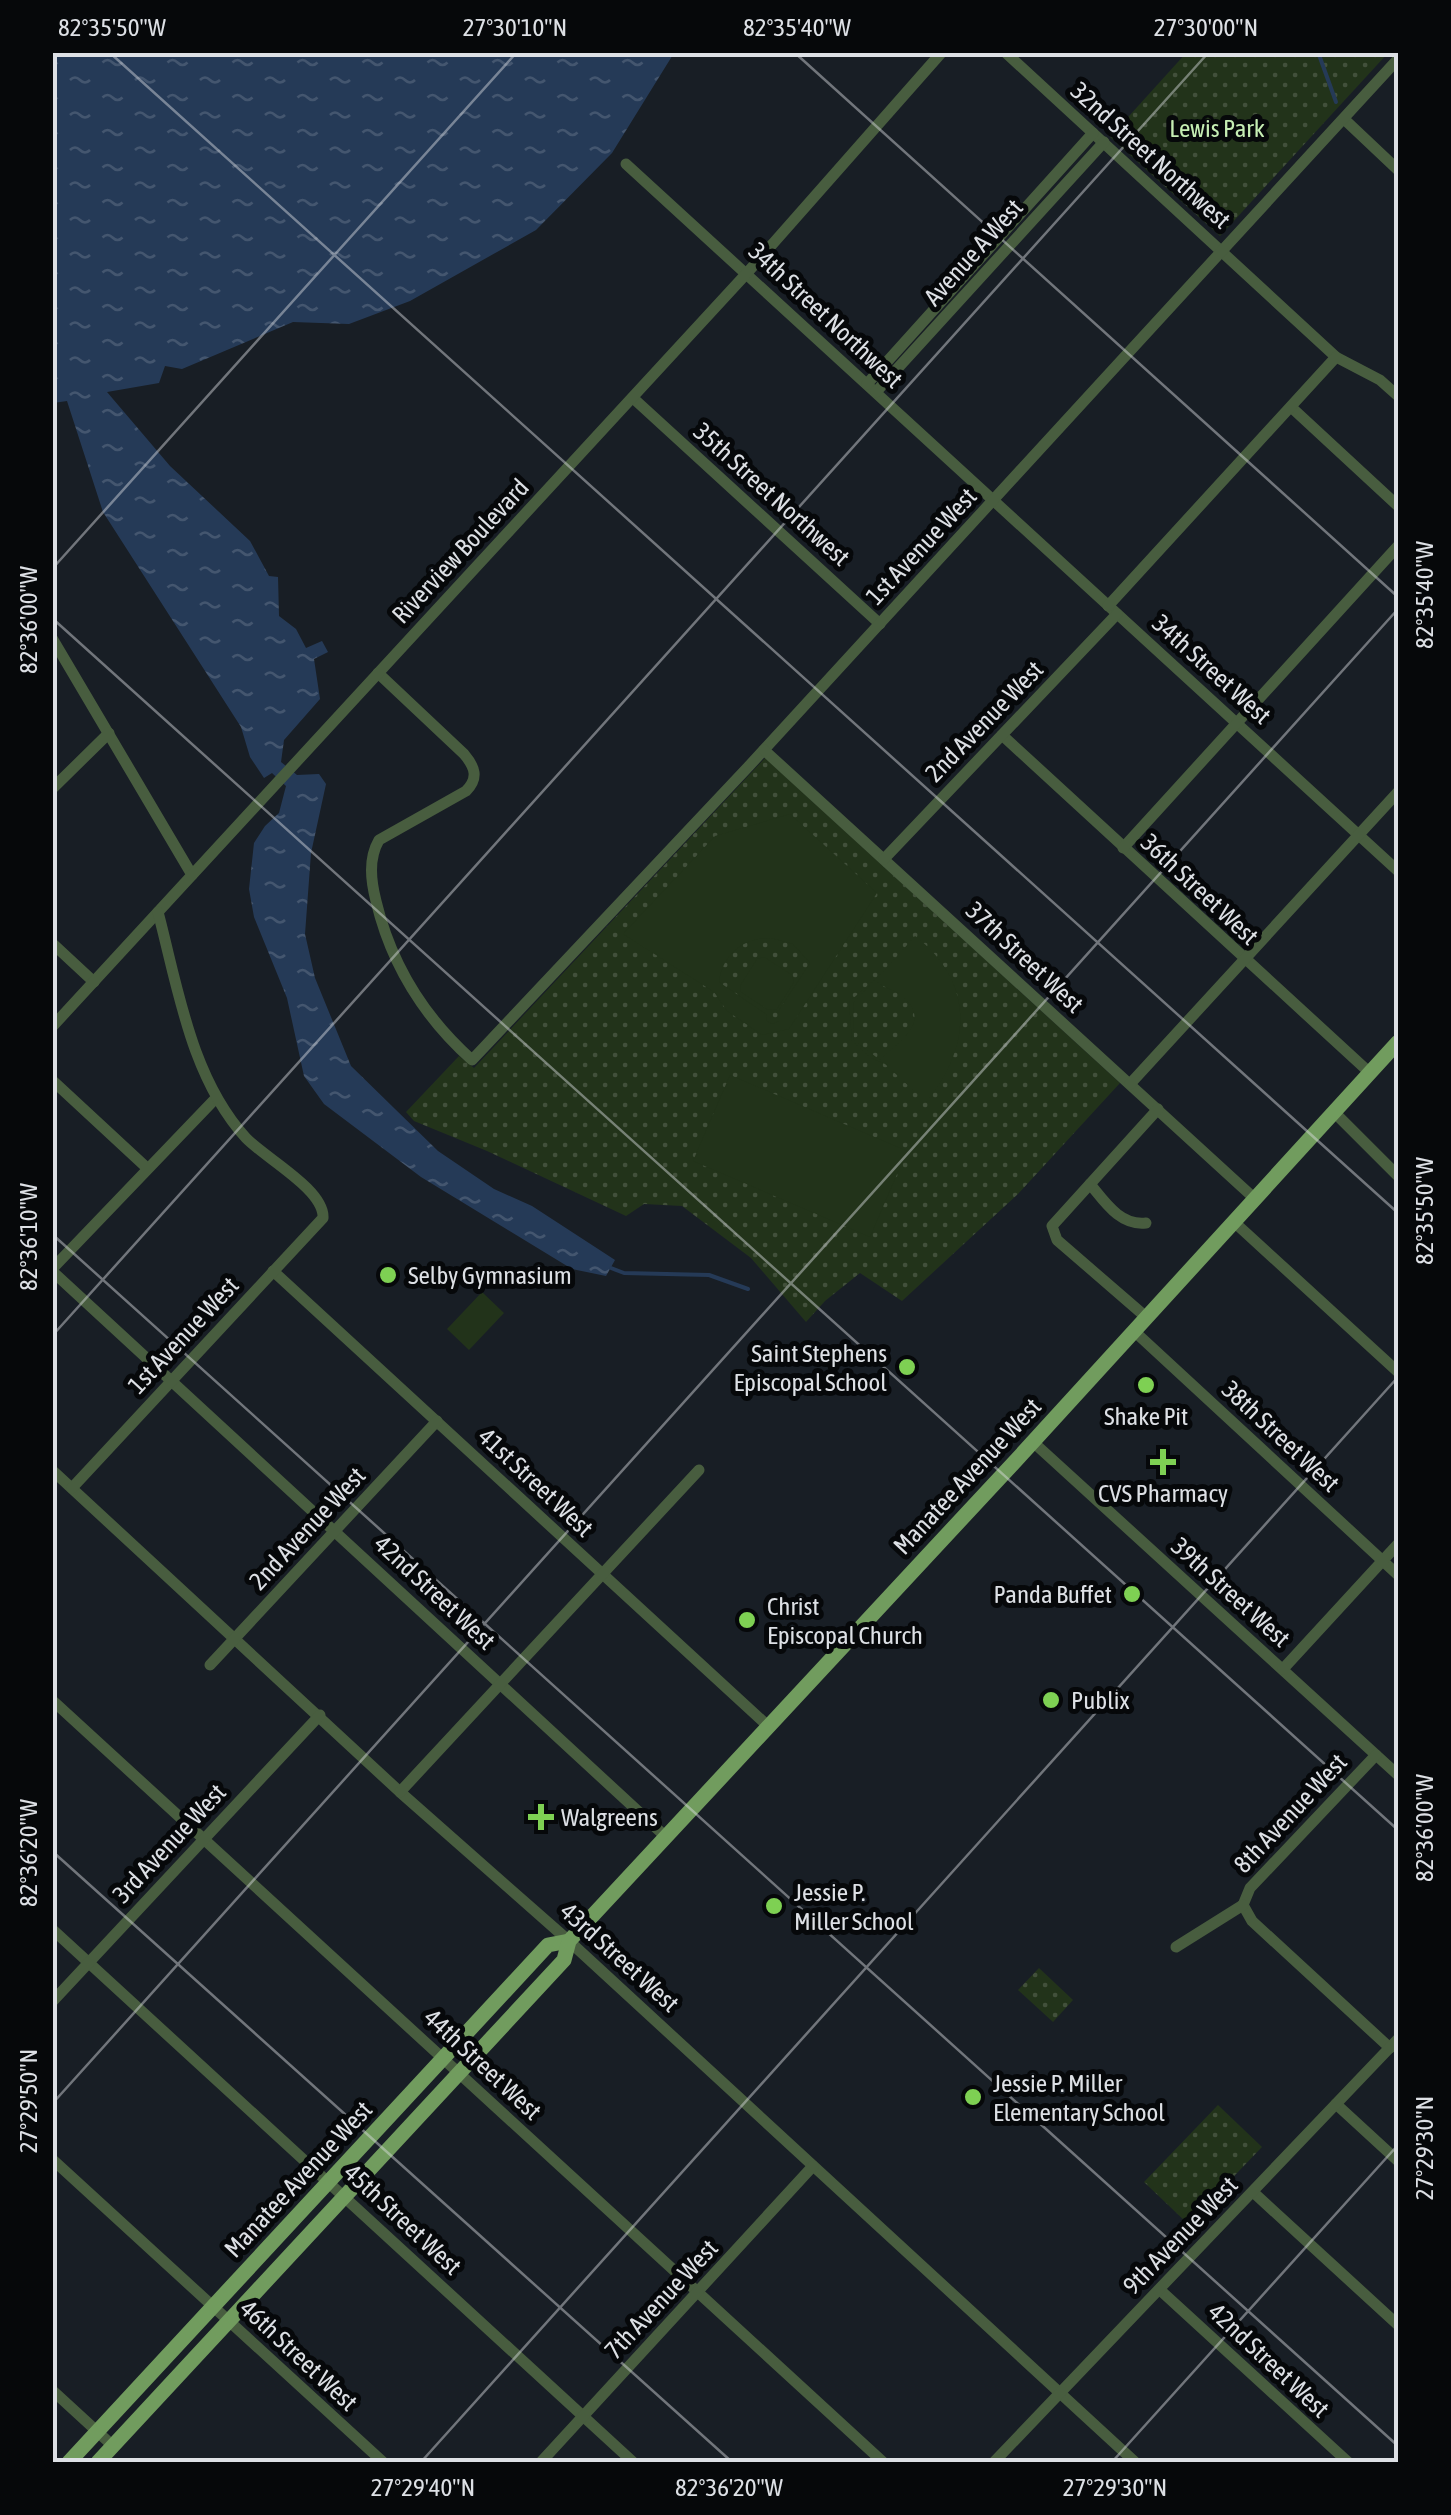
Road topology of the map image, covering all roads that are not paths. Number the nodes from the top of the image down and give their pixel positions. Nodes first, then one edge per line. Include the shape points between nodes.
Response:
1 (942, 52) edge
2 (1005, 52) edge
3 (1398, 60) edge
4 (1344, 119) junction
5 (1093, 133) junction
6 (1104, 142) junction
7 (626, 164) dead end
8 (1398, 170) edge
9 (1222, 250) junction
10 (747, 273) junction
11 (1336, 357) junction
12 (872, 388) junction
13 (1398, 396) edge
14 (633, 398) junction
15 (1291, 407) junction
16 (994, 500) junction
17 (1398, 506) edge
18 (1398, 546) edge
19 (1113, 610) junction
20 (880, 624) junction
21 (52, 638) edge
22 (378, 673) junction
23 (1238, 724) junction
24 (108, 733) junction
25 (1002, 736) junction
26 (764, 750) junction
27 (52, 790) edge
28 (1398, 792) edge
29 (1359, 835) junction
30 (1124, 848) junction
31 (884, 859) junction
32 (1398, 871) edge
33 (192, 875) junction
34 (158, 912) junction
35 (52, 943) edge
36 (1244, 960) junction
37 (94, 982) junction
38 (52, 1027) edge
39 (1398, 1042) edge
40 (1370, 1073) junction
41 (52, 1080) edge
42 (1130, 1084) junction
43 (216, 1098) junction
44 (1158, 1110) junction
45 (1334, 1112) junction
46 (148, 1168) junction
47 (1398, 1176) edge
48 (1090, 1184) junction
49 (1254, 1198) junction
50 (1233, 1222) junction
51 (1146, 1223) dead end
52 (52, 1270) edge
53 (273, 1271) junction
54 (1146, 1318) junction
55 (1134, 1331) junction
56 (1398, 1372) edge
57 (172, 1380) junction
58 (437, 1422) junction
59 (1033, 1442) junction
60 (52, 1470) edge
61 (699, 1470) dead end
62 (72, 1488) junction
63 (336, 1531) junction
64 (1398, 1544) edge
65 (1383, 1560) junction
66 (602, 1574) junction
67 (1398, 1575) edge
68 (235, 1638) junction
69 (210, 1665) dead end
70 (1283, 1670) junction
71 (501, 1683) junction
72 (52, 1700) edge
73 (320, 1715) junction
74 (769, 1726) junction
75 (1376, 1755) junction
76 (1398, 1775) edge
77 (400, 1792) junction
78 (666, 1837) junction
79 (204, 1839) junction
80 (1243, 1905) junction
81 (52, 1929) edge
82 (569, 1941) junction
83 (1176, 1947) dead end
84 (89, 1963) junction
85 (52, 2002) edge
86 (1394, 2043) edge
87 (444, 2058) junction
88 (459, 2072) junction
89 (1336, 2104) junction
90 (52, 2158) edge
91 (1398, 2161) edge
92 (814, 2166) junction
93 (329, 2182) junction
94 (1253, 2192) junction
95 (344, 2196) junction
96 (1160, 2290) junction
97 (697, 2292) junction
98 (213, 2307) junction
99 (229, 2321) junction
100 (1398, 2325) edge
101 (52, 2390) edge
102 (1060, 2394) junction
103 (583, 2416) junction
104 (98, 2432) junction
105 (113, 2446) junction
106 (69, 2462) edge
107 (98, 2462) edge
108 (383, 2462) edge
109 (541, 2462) edge
110 (633, 2462) edge
111 (883, 2462) edge
112 (994, 2462) edge
113 (1135, 2462) edge
114 (1348, 2462) edge

1 - 10 street, Riverview Boulevard
2 - 5 street, 32nd Street Northwest
3 - 4 street, 1st Avenue West
4 - 8 street
4 - 9 street, 1st Avenue West
5 - 6 street, 32nd Street Northwest
5 - 12 street, Avenue A West
6 - 9 street, 32nd Street Northwest
6 - 12 street, Avenue A West
7 - 10 street, 34th Street Northwest
9 - 11 street, 32nd Street Northwest
9 - 16 street, 1st Avenue West
10 - 12 street, 34th Street Northwest
10 - 14 street, Riverview Boulevard
11 - 13 street, 32nd Street Northwest
11 - 15 street, 2nd Avenue West
12 - 16 street, 34th Street Northwest
14 - 20 street, 35th Street Northwest
14 - 22 street, Riverview Boulevard
15 - 17 street
15 - 19 street, 2nd Avenue West
16 - 19 street, 34th Street West
16 - 20 street, 1st Avenue West
18 - 23 street
19 - 23 street, 34th Street West
19 - 25 street, 2nd Avenue West
20 - 26 street, 1st Avenue West
21 - 24 street
22 - 26 street, 1st Avenue West via 474,769 466,791 379,840 371,871 384,931 402,972 431,1018 472,1060
22 - 33 street, Riverview Boulevard
23 - 29 street, 34th Street West
23 - 30 street
24 - 27 street
24 - 33 street
25 - 30 street, 36th Street West
25 - 31 street, 2nd Avenue West
26 - 31 street, 37th Street West
28 - 29 street
29 - 32 street, 34th Street West
29 - 36 street
30 - 36 street, 36th Street West
31 - 42 street, 37th Street West
33 - 34 street, Riverview Boulevard
34 - 37 street, Riverview Boulevard
34 - 43 street via 187,1022
35 - 37 street
36 - 40 street, 36th Street West
36 - 42 street
37 - 38 street, Riverview Boulevard
39 - 40 main road, Manatee Avenue West
40 - 45 main road, Manatee Avenue West
41 - 46 street
42 - 44 street, 37th Street West
43 - 46 street
43 - 53 street, 1st Avenue West via 246,1138 312,1193 324,1212
44 - 48 street
44 - 49 street, 37th Street West
45 - 47 street
45 - 49 main road, Manatee Avenue West
46 - 52 street
48 - 51 street via 1124,1219
48 - 54 street via 1052,1234
49 - 50 main road, Manatee Avenue West
50 - 54 main road, Manatee Avenue West
50 - 56 street
52 - 57 street, 42nd Street West
53 - 57 street, 1st Avenue West
53 - 58 street, 41st Street West
54 - 55 main road, Manatee Avenue West
55 - 59 main road, Manatee Avenue West
55 - 65 street, 38th Street West
57 - 62 street, 1st Avenue West
57 - 63 street, 42nd Street West
58 - 63 street, 2nd Avenue West
58 - 66 street, 41st Street West
59 - 70 street, 39th Street West
59 - 74 main road, Manatee Avenue West
60 - 62 street, 43rd Street West
61 - 66 street
62 - 68 street, 43rd Street West
63 - 68 street, 2nd Avenue West
63 - 71 street, 42nd Street West
64 - 65 street
65 - 67 street, 38th Street West
65 - 70 street
66 - 71 street
66 - 74 street, 41st Street West
68 - 69 street, 2nd Avenue West
68 - 73 street, 43rd Street West
70 - 75 street, 39th Street West
71 - 77 street
71 - 78 street, 42nd Street West
72 - 79 street, 44th Street West
73 - 77 street, 43rd Street West
73 - 79 street, 3rd Avenue West
74 - 78 main road, Manatee Avenue West
75 - 76 street, 39th Street West
75 - 80 street, 8th Avenue West via 1250,1888
77 - 82 street, 43rd Street West
78 - 82 main road, Manatee Avenue West
79 - 84 street, 3rd Avenue West
79 - 87 street, 44th Street West
80 - 83 street
80 - 86 street via 1252,1921
81 - 84 street, 45th Street West
82 - 87 main road, Manatee Avenue West via 548,1945
82 - 88 main road, Manatee Avenue West via 564,1960
82 - 92 street, 43rd Street West
84 - 85 street, 3rd Avenue West
84 - 93 street, 45th Street West
86 - 89 street, 9th Avenue West
87 - 88 street, 44th Street West
87 - 93 main road, Manatee Avenue West
88 - 95 main road, Manatee Avenue West
88 - 97 street, 44th Street West
89 - 91 street
89 - 94 street, 9th Avenue West
90 - 98 street, 46th Street West
92 - 97 street, 7th Avenue West
92 - 102 street, 43rd Street West
93 - 95 street, 45th Street West
93 - 98 main road, Manatee Avenue West
94 - 96 street, 9th Avenue West
94 - 100 street
95 - 99 main road, Manatee Avenue West
95 - 103 street, 45th Street West
96 - 102 street, 9th Avenue West
96 - 114 street, 42nd Street West
97 - 103 street, 7th Avenue West
97 - 111 street, 44th Street West
98 - 99 street, 46th Street West
98 - 104 main road, Manatee Avenue West
99 - 105 main road, Manatee Avenue West
99 - 108 street, 46th Street West
101 - 104 street
102 - 112 street, 9th Avenue West
102 - 113 street, 43rd Street West
103 - 109 street, 7th Avenue West
103 - 110 street, 45th Street West
104 - 105 street
104 - 106 main road, Manatee Avenue West
105 - 107 main road, Manatee Avenue West

